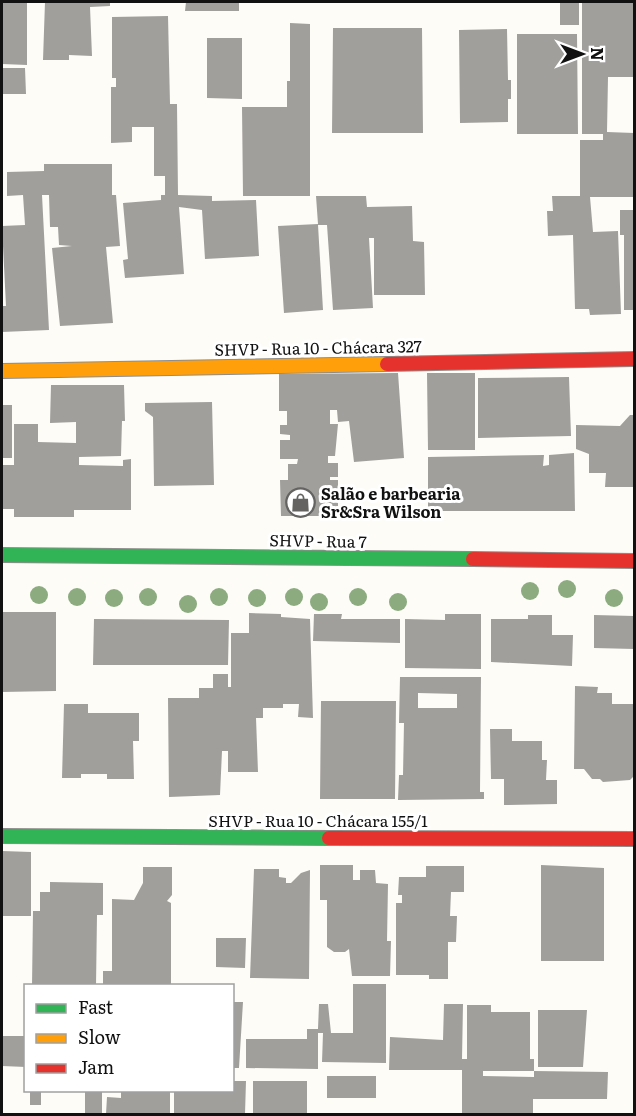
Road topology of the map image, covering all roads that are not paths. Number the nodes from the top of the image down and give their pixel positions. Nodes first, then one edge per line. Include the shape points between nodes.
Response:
1 (634, 359) edge
2 (2, 371) edge
3 (2, 555) edge
4 (634, 561) edge
5 (2, 836) edge
6 (634, 839) edge

1 - 2 street, SHVP - Rua 10 - Chácara 327
3 - 4 street, SHVP - Rua 7
5 - 6 street, SHVP - Rua 10 - Chácara 155/1

